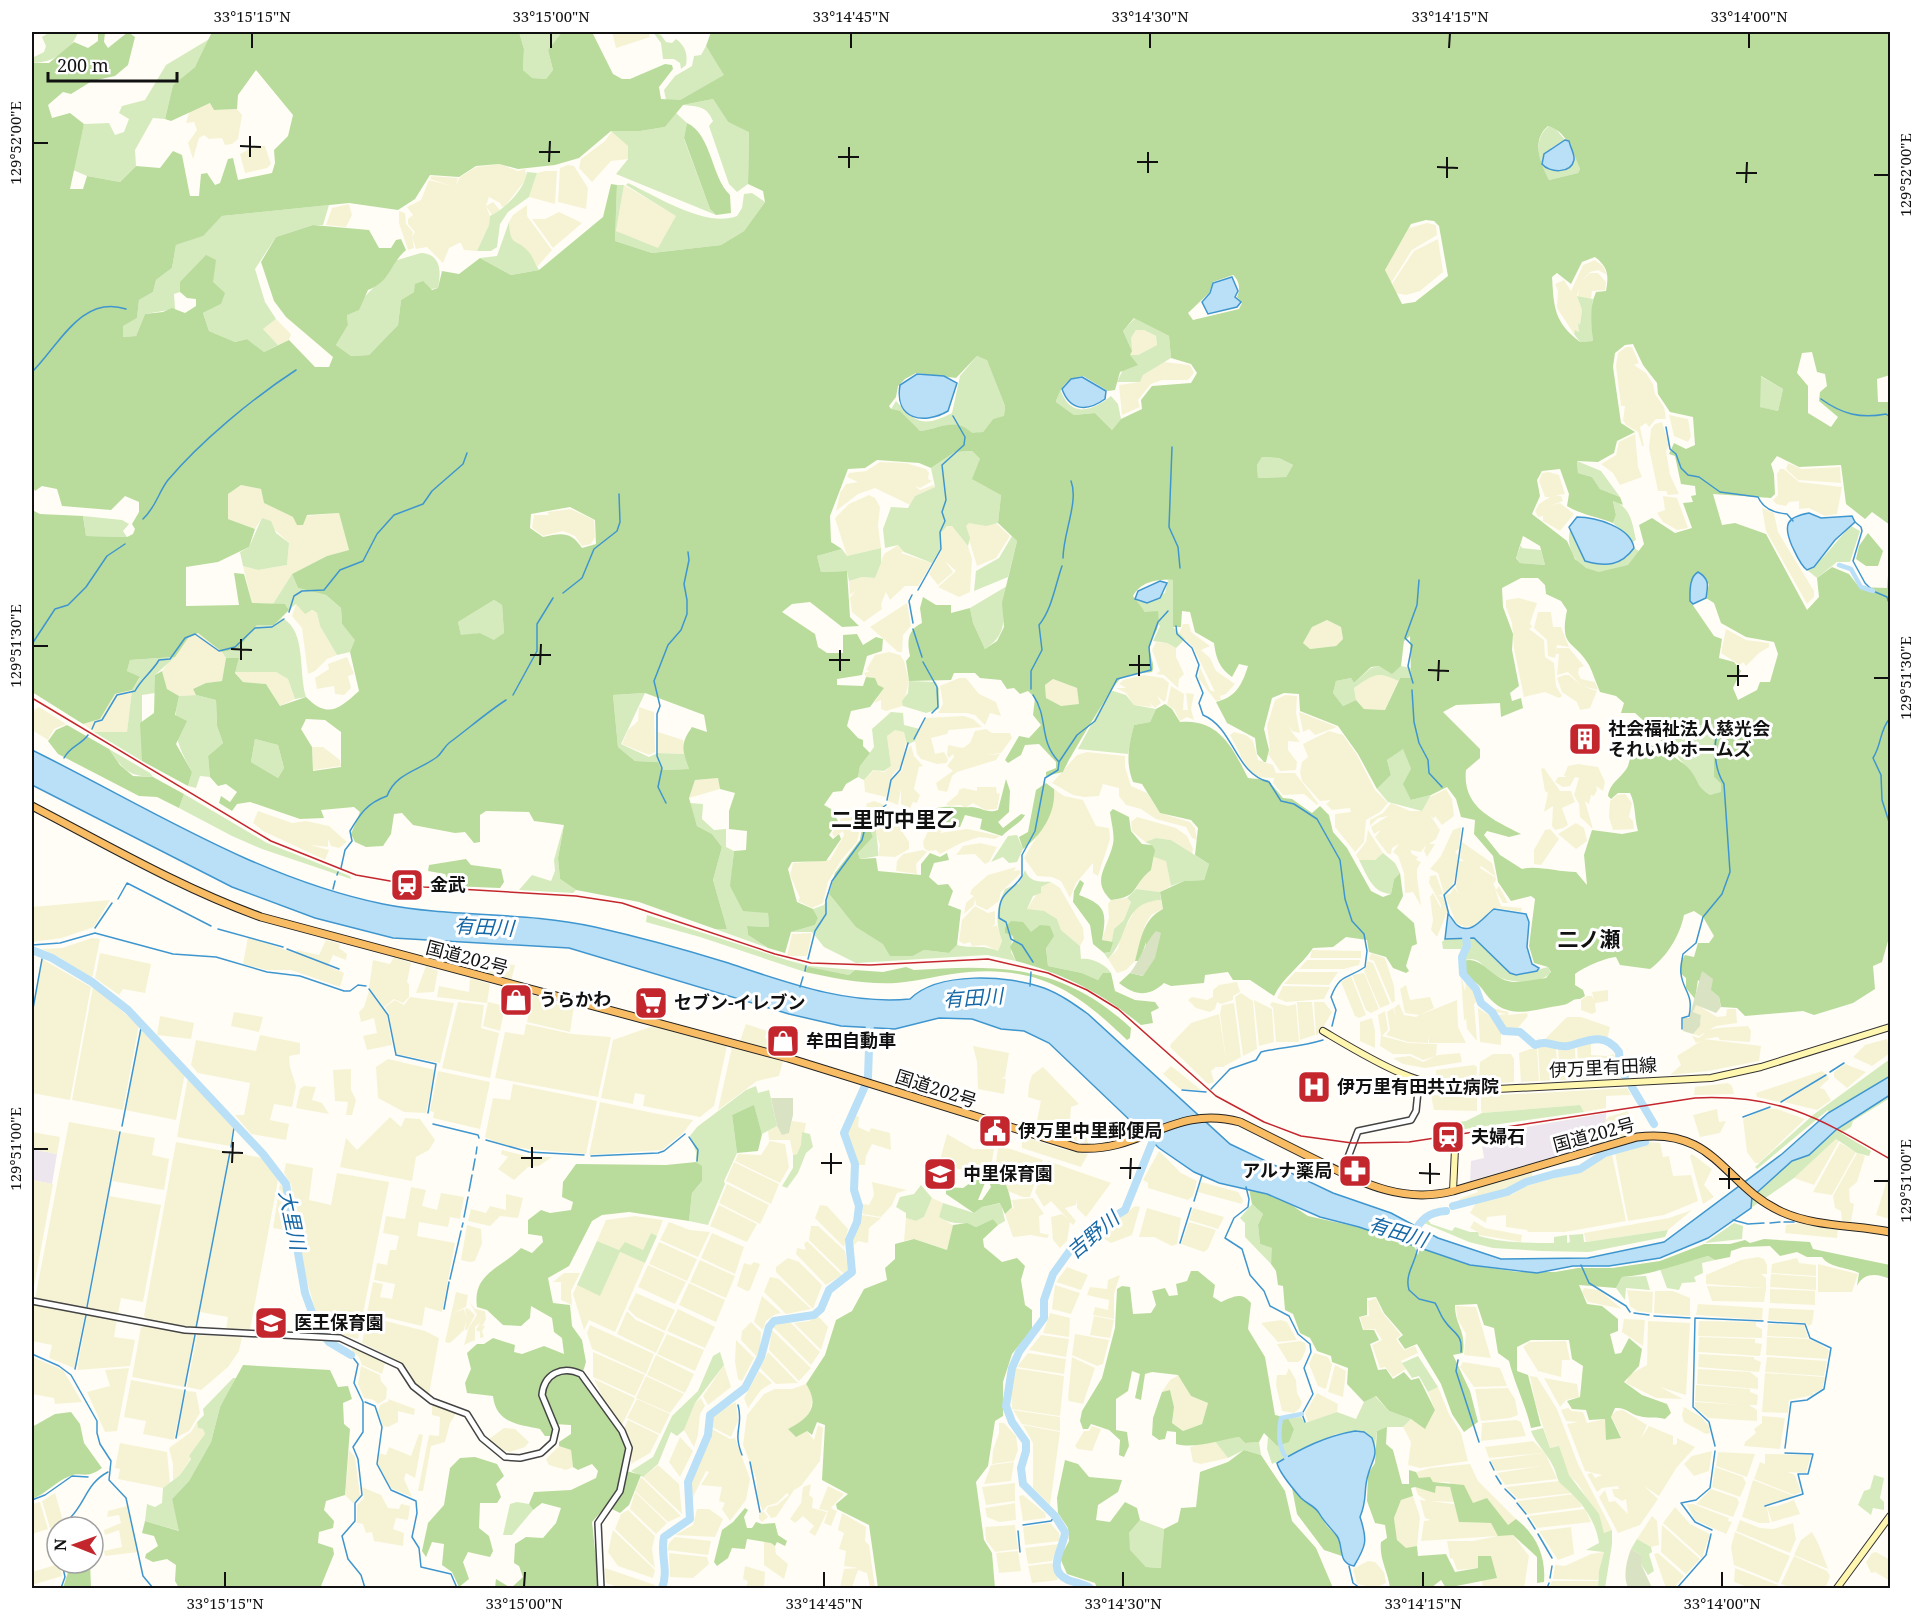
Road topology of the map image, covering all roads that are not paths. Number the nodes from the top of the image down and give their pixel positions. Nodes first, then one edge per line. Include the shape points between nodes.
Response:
1 (32, 806) edge
2 (1890, 1027) edge
3 (1323, 1031) dead end
4 (1419, 1081) junction
5 (1455, 1149) dead end
6 (1342, 1173) junction
7 (1453, 1191) junction
8 (1890, 1232) edge
9 (32, 1301) edge
10 (1890, 1516) edge
11 (601, 1588) edge
12 (1837, 1588) edge

1 - 6 highway, 国道202号 via 220,902 290,926 788,1058 1078,1148 1112,1148 1181,1121 1205,1118 1240,1122
2 - 4 main road, 伊万里有田線 via 1761,1067 1702,1079 1478,1090
3 - 4 main road, 伊万里有田線 via 1372,1060
4 - 6 street via 1416,1111 1411,1120 1358,1131
5 - 7 main road
6 - 7 highway, 国道202号 via 1386,1192 1425,1196
7 - 8 highway, 国道202号 via 1609,1144 1651,1136 1682,1139 1696,1145 1714,1155 1763,1201 1799,1218
9 - 11 street via 185,1330 328,1336 350,1341 400,1366 416,1391 435,1403 467,1414 482,1438 505,1458 520,1458 548,1449 556,1429 543,1402 543,1388 552,1374 560,1370 581,1374 622,1431 629,1448 620,1491 598,1523
10 - 12 main road

